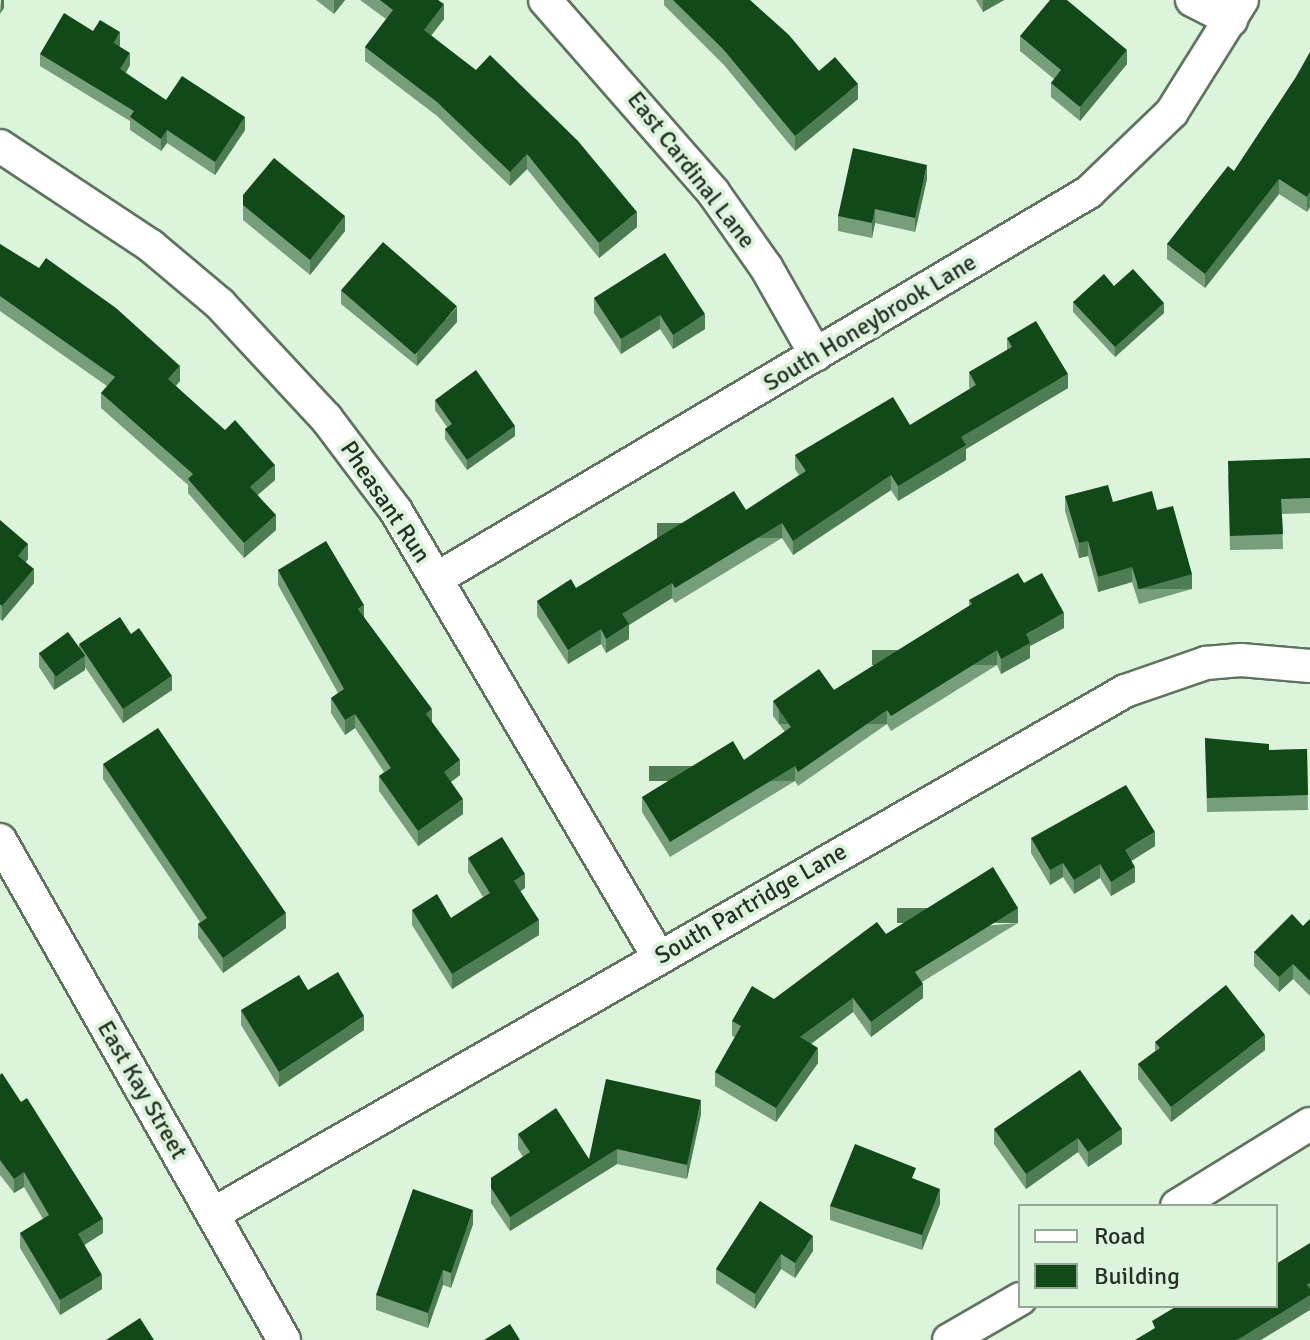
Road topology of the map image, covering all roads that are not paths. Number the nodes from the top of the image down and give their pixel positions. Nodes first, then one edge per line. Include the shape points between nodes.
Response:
1 (545, 0) edge
2 (1192, 0) edge
3 (1236, 10) edge
4 (0, 146) edge
5 (816, 355) junction
6 (436, 579) junction
7 (1310, 666) edge
8 (0, 840) edge
9 (658, 956) junction
10 (1310, 1124) edge
11 (1180, 1204) edge
12 (213, 1214) junction
13 (1018, 1300) edge
14 (284, 1340) edge
15 (949, 1340) edge

1 - 5 street, East Cardinal Lane via 713,192 766,267
2 - 3 street
3 - 5 street, South Honeybrook Lane via 1172,112 1089,192
4 - 6 street, Pheasant Run via 113,218 220,304 363,463
5 - 6 street, South Honeybrook Lane
6 - 9 street, Pheasant Run
7 - 9 street, South Partridge Lane via 1241,660 1206,663 1125,691
8 - 12 street, East Kay Street
9 - 12 street, South Partridge Lane
10 - 11 street
12 - 14 street, East Kay Street
13 - 15 street

